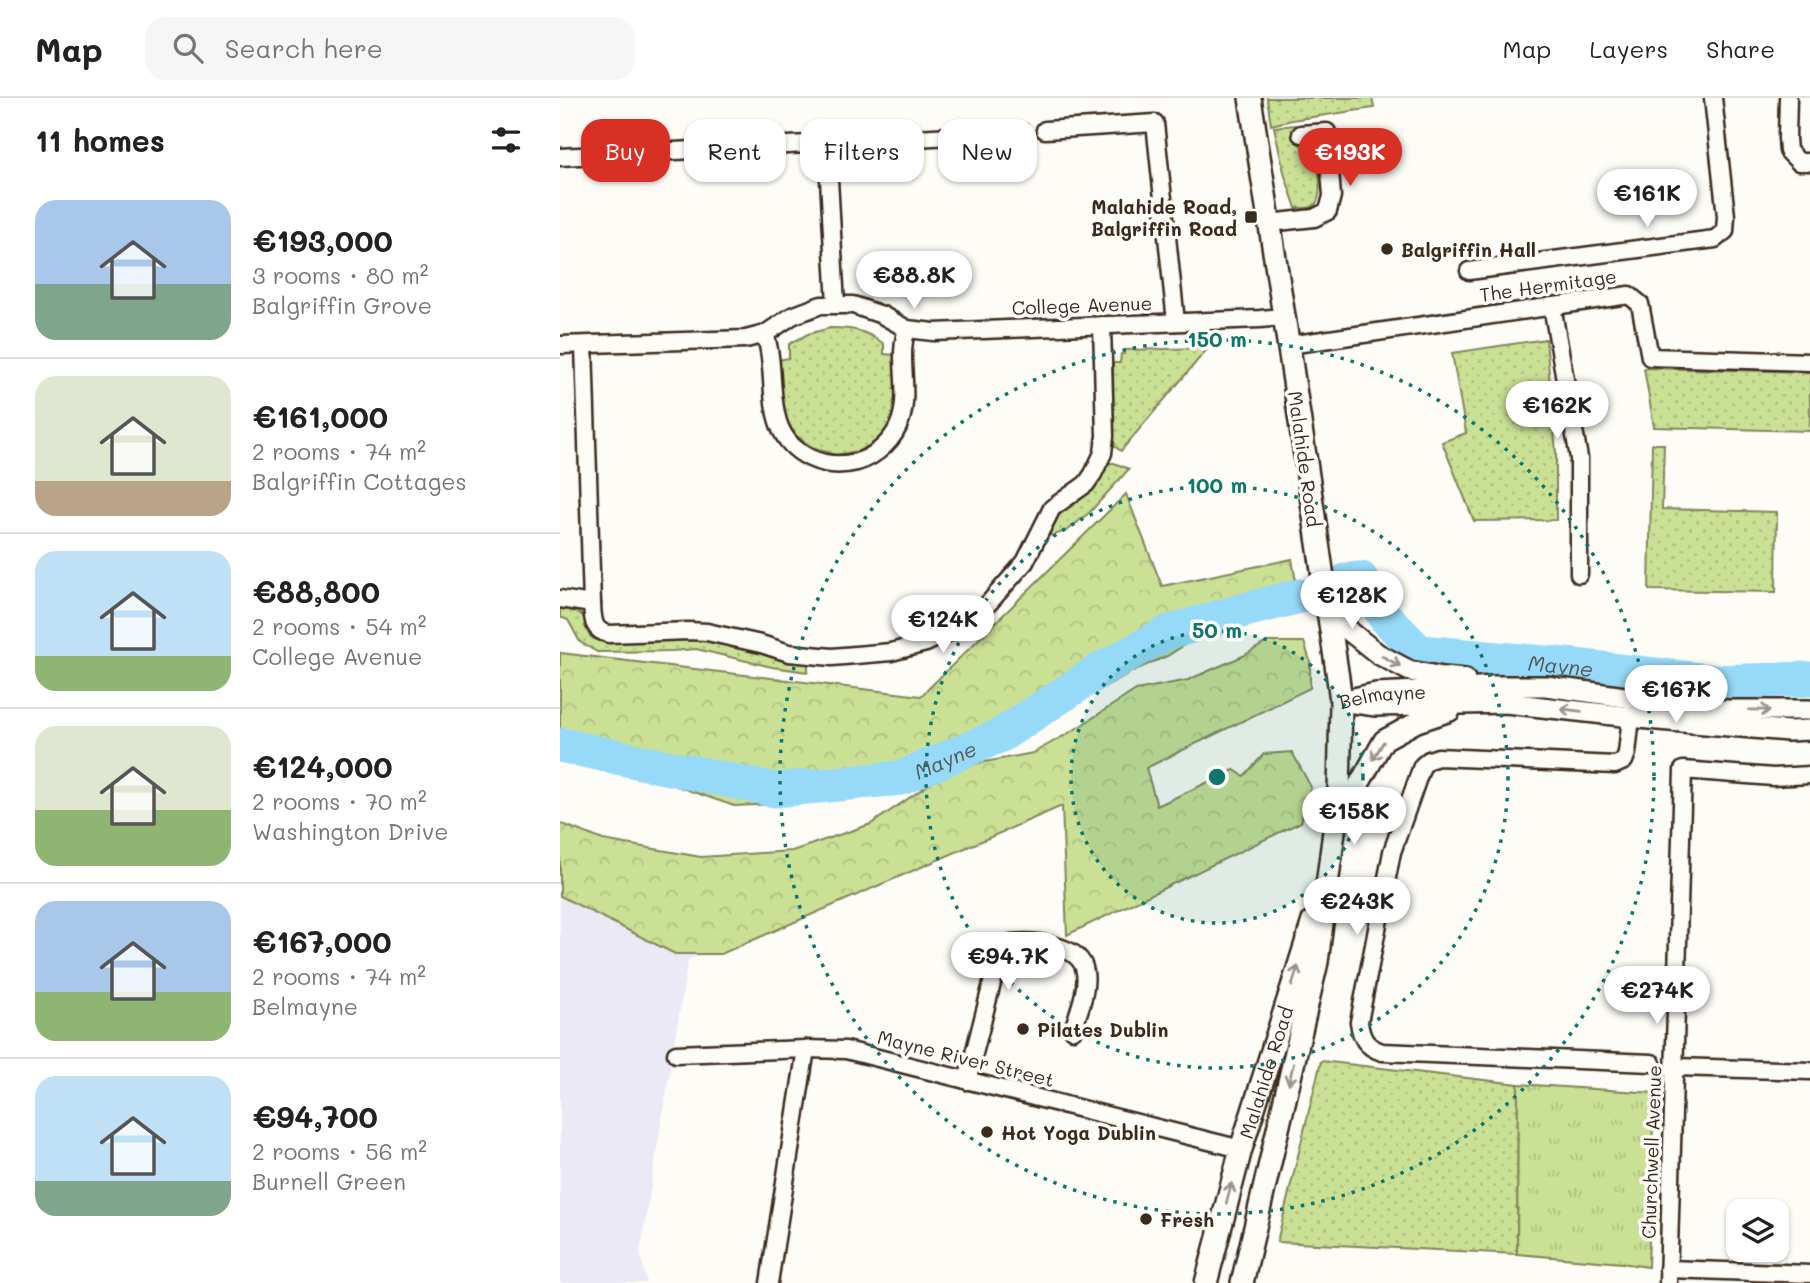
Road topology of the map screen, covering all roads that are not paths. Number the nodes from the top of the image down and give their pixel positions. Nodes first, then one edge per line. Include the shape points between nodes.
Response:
1 (1250, 98) edge
2 (1713, 98) edge
3 (1788, 98) edge
4 (1045, 130) dead end
5 (1301, 134) dead end
6 (800, 144) edge
7 (560, 157) edge
8 (1810, 162) edge
9 (829, 182) edge
10 (1269, 223) junction
11 (1469, 271) dead end
12 (836, 305) junction
13 (1552, 306) junction
14 (1284, 317) junction
15 (1176, 321) junction
16 (1102, 325) junction
17 (907, 329) junction
18 (765, 334) junction
19 (560, 345) edge
20 (584, 345) junction
21 (1289, 345) junction
22 (1810, 362) edge
23 (1322, 571) junction
24 (1579, 574) dead end
25 (560, 599) edge
26 (592, 604) junction
27 (1546, 686) junction
28 (1341, 701) junction
29 (1506, 703) junction
30 (1810, 710) edge
31 (1631, 717) junction
32 (1810, 730) edge
33 (1810, 775) edge
34 (1335, 827) junction
35 (1331, 862) junction
36 (1073, 1030) dead end
37 (806, 1049) junction
38 (676, 1054) dead end
39 (1652, 1063) dead end
40 (1674, 1068) junction
41 (1810, 1071) edge
42 (967, 1081) junction
43 (1241, 1149) junction
44 (1810, 1274) edge
45 (1668, 1276) edge
46 (769, 1283) edge
47 (1206, 1283) edge
48 (1242, 1283) edge

1 - 10 main road, Malahide Road
2 - 11 street via 1726,216 1725,231 1715,239
3 - 8 street via 1788,151 1799,162
4 - 15 street via 1156,124
5 - 10 street via 1327,132 1331,203 1328,211 1314,218
6 - 7 street
9 - 12 street
10 - 14 main road, Malahide Road
12 - 17 street, College Avenue via 853,305
12 - 18 street, College Avenue via 821,305 792,316
13 - 21 street, The Hermitage
13 - 22 street, The Hermitage via 1629,295 1640,304 1650,357
13 - 24 street via 1578,458
14 - 15 street, College Avenue
14 - 21 main road, Malahide Road
15 - 16 street, College Avenue
16 - 17 street, College Avenue via 934,332
16 - 26 street via 1103,453 1086,484 1052,508 1024,562 988,604 958,628 891,652 832,657 789,653 707,632 605,633 595,627
17 - 18 street via 903,340 904,398 894,434 872,455 841,464 806,456 785,437 775,412
18 - 20 street, College Avenue via 746,339
19 - 20 street, College Avenue
20 - 26 street
21 - 23 main road, Malahide Road
23 -> 27 street via 1348,630 1410,671
23 - 28 main road, Malahide Road
25 - 26 street
27 - 28 street, Belmayne via 1376,693
27 -> 30 street, Belmayne via 1718,710
28 - 29 street, Belmayne via 1377,706
28 - 34 main road, Malahide Road
31 -> 29 street, Belmayne
29 -> 34 street via 1442,712 1384,740
31 - 32 street, Belmayne
31 - 39 street via 1627,753 1624,761 1615,765 1438,757 1422,766 1392,852 1359,1022 1366,1043 1382,1052
33 - 40 street, Churchwell Avenue via 1683,770
34 - 35 main road, Malahide Road
43 -> 35 main road, Malahide Road
35 -> 48 main road, Malahide Road via 1317,962
36 - 42 street via 1085,984 1081,960 1051,945 1011,943 999,956
37 - 38 street, Mayne River Street
37 - 42 street, Mayne River Street via 846,1050
37 - 46 street
40 - 41 street
40 - 45 street, Churchwell Avenue
42 - 43 street, Mayne River Street
47 -> 43 main road, Malahide Road
44 - 45 street

